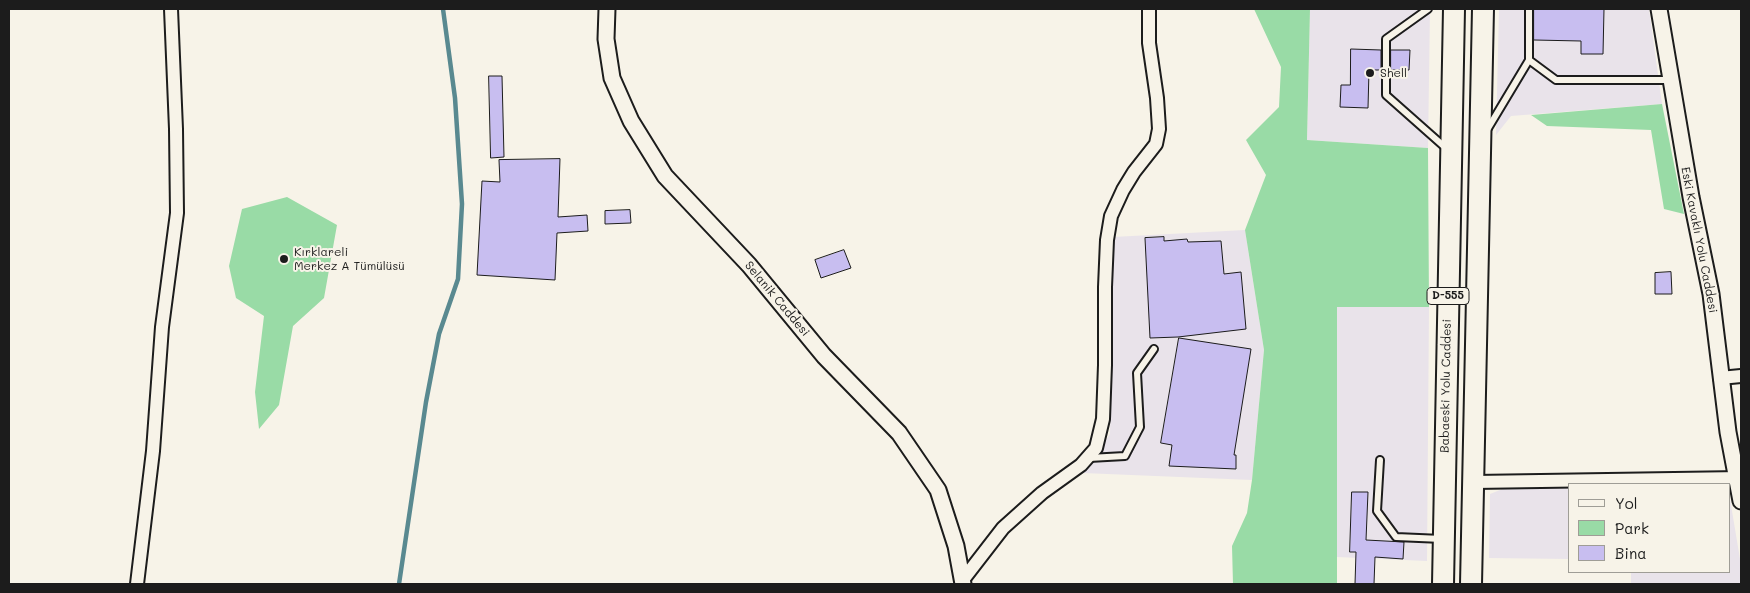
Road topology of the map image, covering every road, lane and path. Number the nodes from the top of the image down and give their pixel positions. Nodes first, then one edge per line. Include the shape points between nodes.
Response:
1 (171, 9) edge
2 (606, 9) edge
3 (1149, 9) edge
4 (1428, 9) edge
5 (1454, 9) edge
6 (1483, 9) edge
7 (1529, 9) edge
8 (1659, 9) edge
9 (1529, 60) junction
10 (1670, 80) junction
11 (1480, 141) junction
12 (1451, 152) junction
13 (1154, 349) dead end
14 (1741, 376) edge
15 (1720, 378) junction
16 (1087, 458) junction
17 (1380, 460) dead end
18 (1740, 479) edge
19 (1474, 482) junction
20 (1692, 482) edge
21 (1741, 501) edge
22 (1444, 539) junction
23 (963, 583) edge
24 (137, 584) edge
25 (1443, 584) edge
26 (1472, 584) edge

1 - 24 street via 176,212
2 - 23 street, Selanik Caddesi via 606,39 612,78 631,121 665,176 748,265 824,356 899,434 938,490 956,546
3 - 16 street via 1149,44 1159,129 1156,144 1127,184 1111,216 1105,286 1103,420 1096,448
4 - 12 lane via 1386,39 1386,95
5 - 12 highway, Babaeski Yolu Caddesi / D-555
6 - 11 highway, D-555
7 - 9 lane
8 - 10 street, Eski Kavaklı Yolu Caddesi
9 - 10 lane via 1556,80
9 - 11 lane
10 - 15 street, Eski Kavaklı Yolu Caddesi via 1711,294
11 - 19 highway, D-555
12 - 22 highway, Babaeski Yolu Caddesi / D-555
13 - 16 lane via 1137,373 1140,427 1125,456
14 - 15 street
15 - 18 street, Eski Kavaklı Yolu Caddesi via 1728,432
16 - 23 street via 1004,528
17 - 22 lane via 1377,511 1396,538
18 - 20 street
18 - 21 street, Eski Kavaklı Yolu Caddesi
19 - 20 street
19 - 26 highway, D-555
22 - 25 highway, Babaeski Yolu Caddesi / D-555

